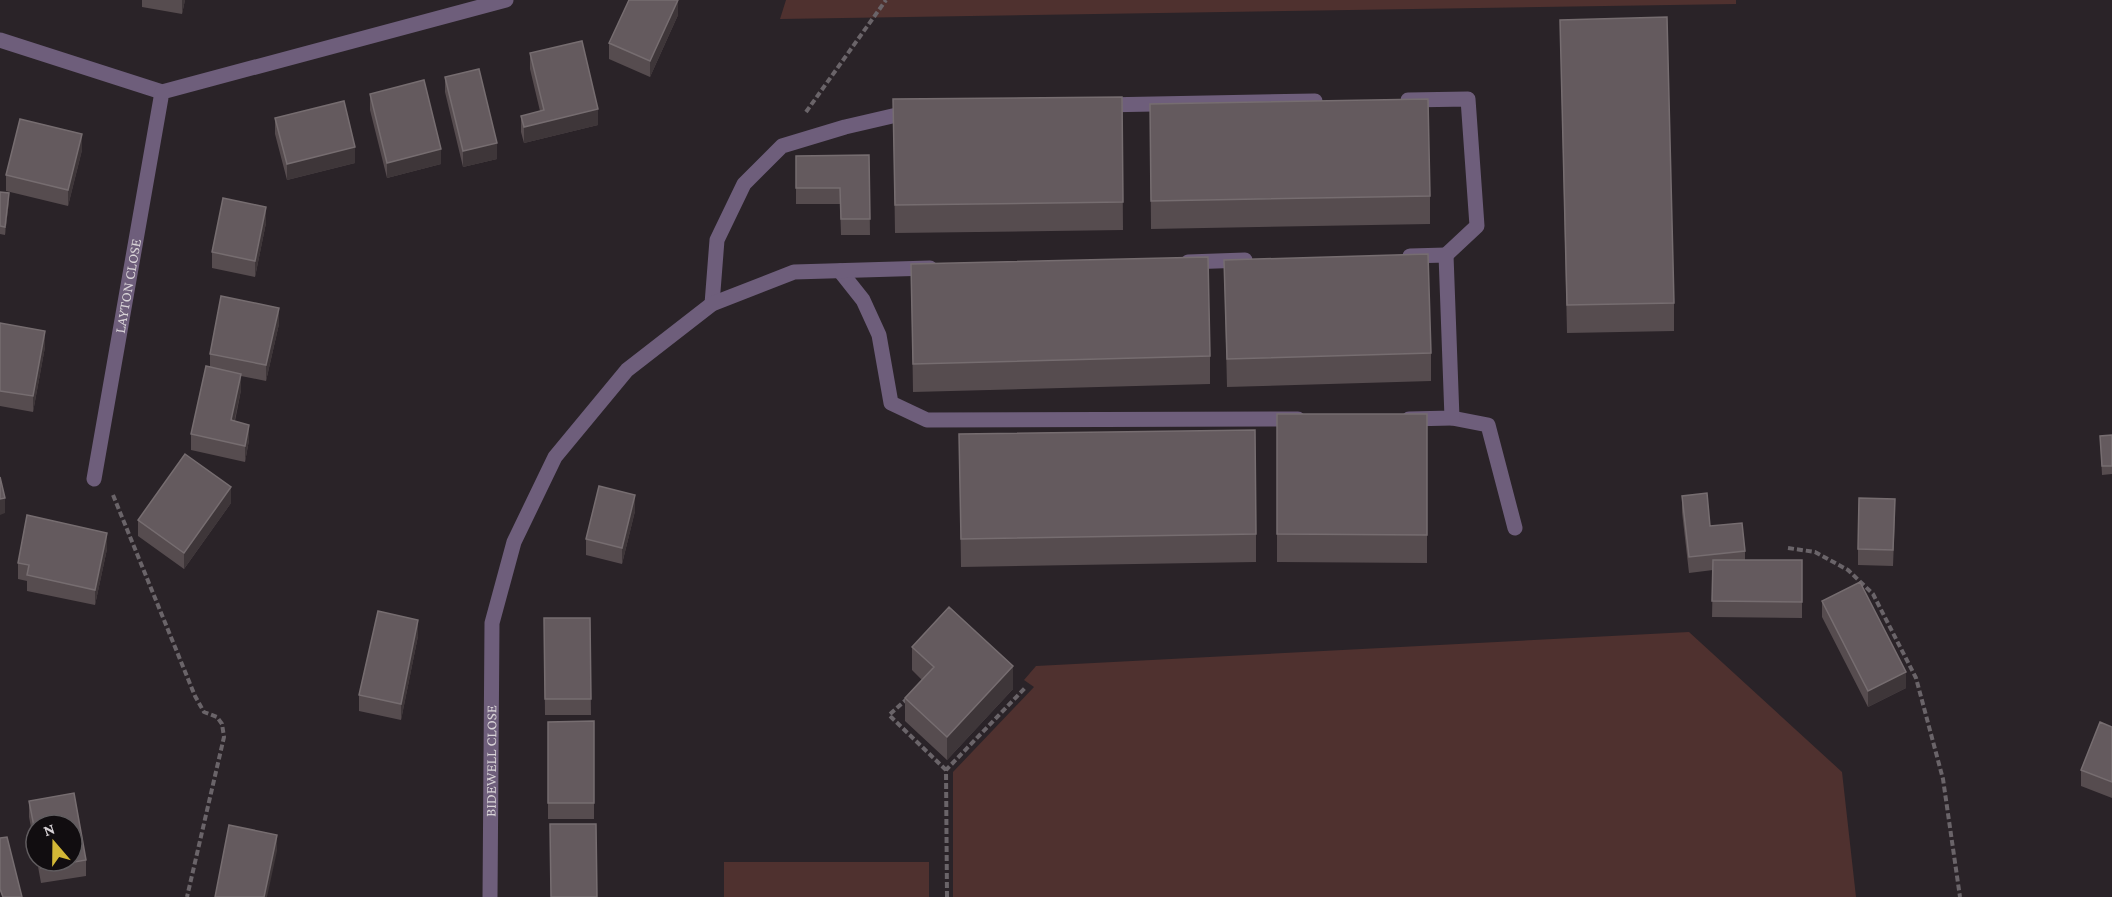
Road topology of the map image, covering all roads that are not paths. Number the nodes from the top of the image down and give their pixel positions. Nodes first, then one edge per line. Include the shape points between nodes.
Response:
1 (506, 0) edge
2 (0, 40) edge
3 (162, 92) junction
4 (1329, 100) edge
5 (1387, 100) edge
6 (1086, 106) edge
7 (924, 113) edge
8 (1446, 255) junction
9 (1398, 256) edge
10 (1256, 260) edge
11 (1173, 262) edge
12 (947, 268) edge
13 (840, 271) junction
14 (712, 304) junction
15 (1452, 418) junction
16 (1309, 419) edge
17 (1393, 419) edge
18 (94, 479) road end
19 (1515, 528) dead end
20 (490, 897) edge

1 - 3 street
2 - 3 street
3 - 18 street, LAYTON CLOSE
4 - 6 street
5 - 8 street via 1468,99 1477,226
7 - 14 street via 901,114 845,127 782,146 744,184 717,240
8 - 9 street
8 - 15 street
10 - 11 street
12 - 13 street, BIDEWELL CLOSE
13 - 14 street, BIDEWELL CLOSE via 794,272
13 - 16 street via 863,300 879,335 891,404 927,420
14 - 20 street, BIDEWELL CLOSE via 627,370 555,457 514,542 492,623
15 - 17 street
15 - 19 street via 1488,425

